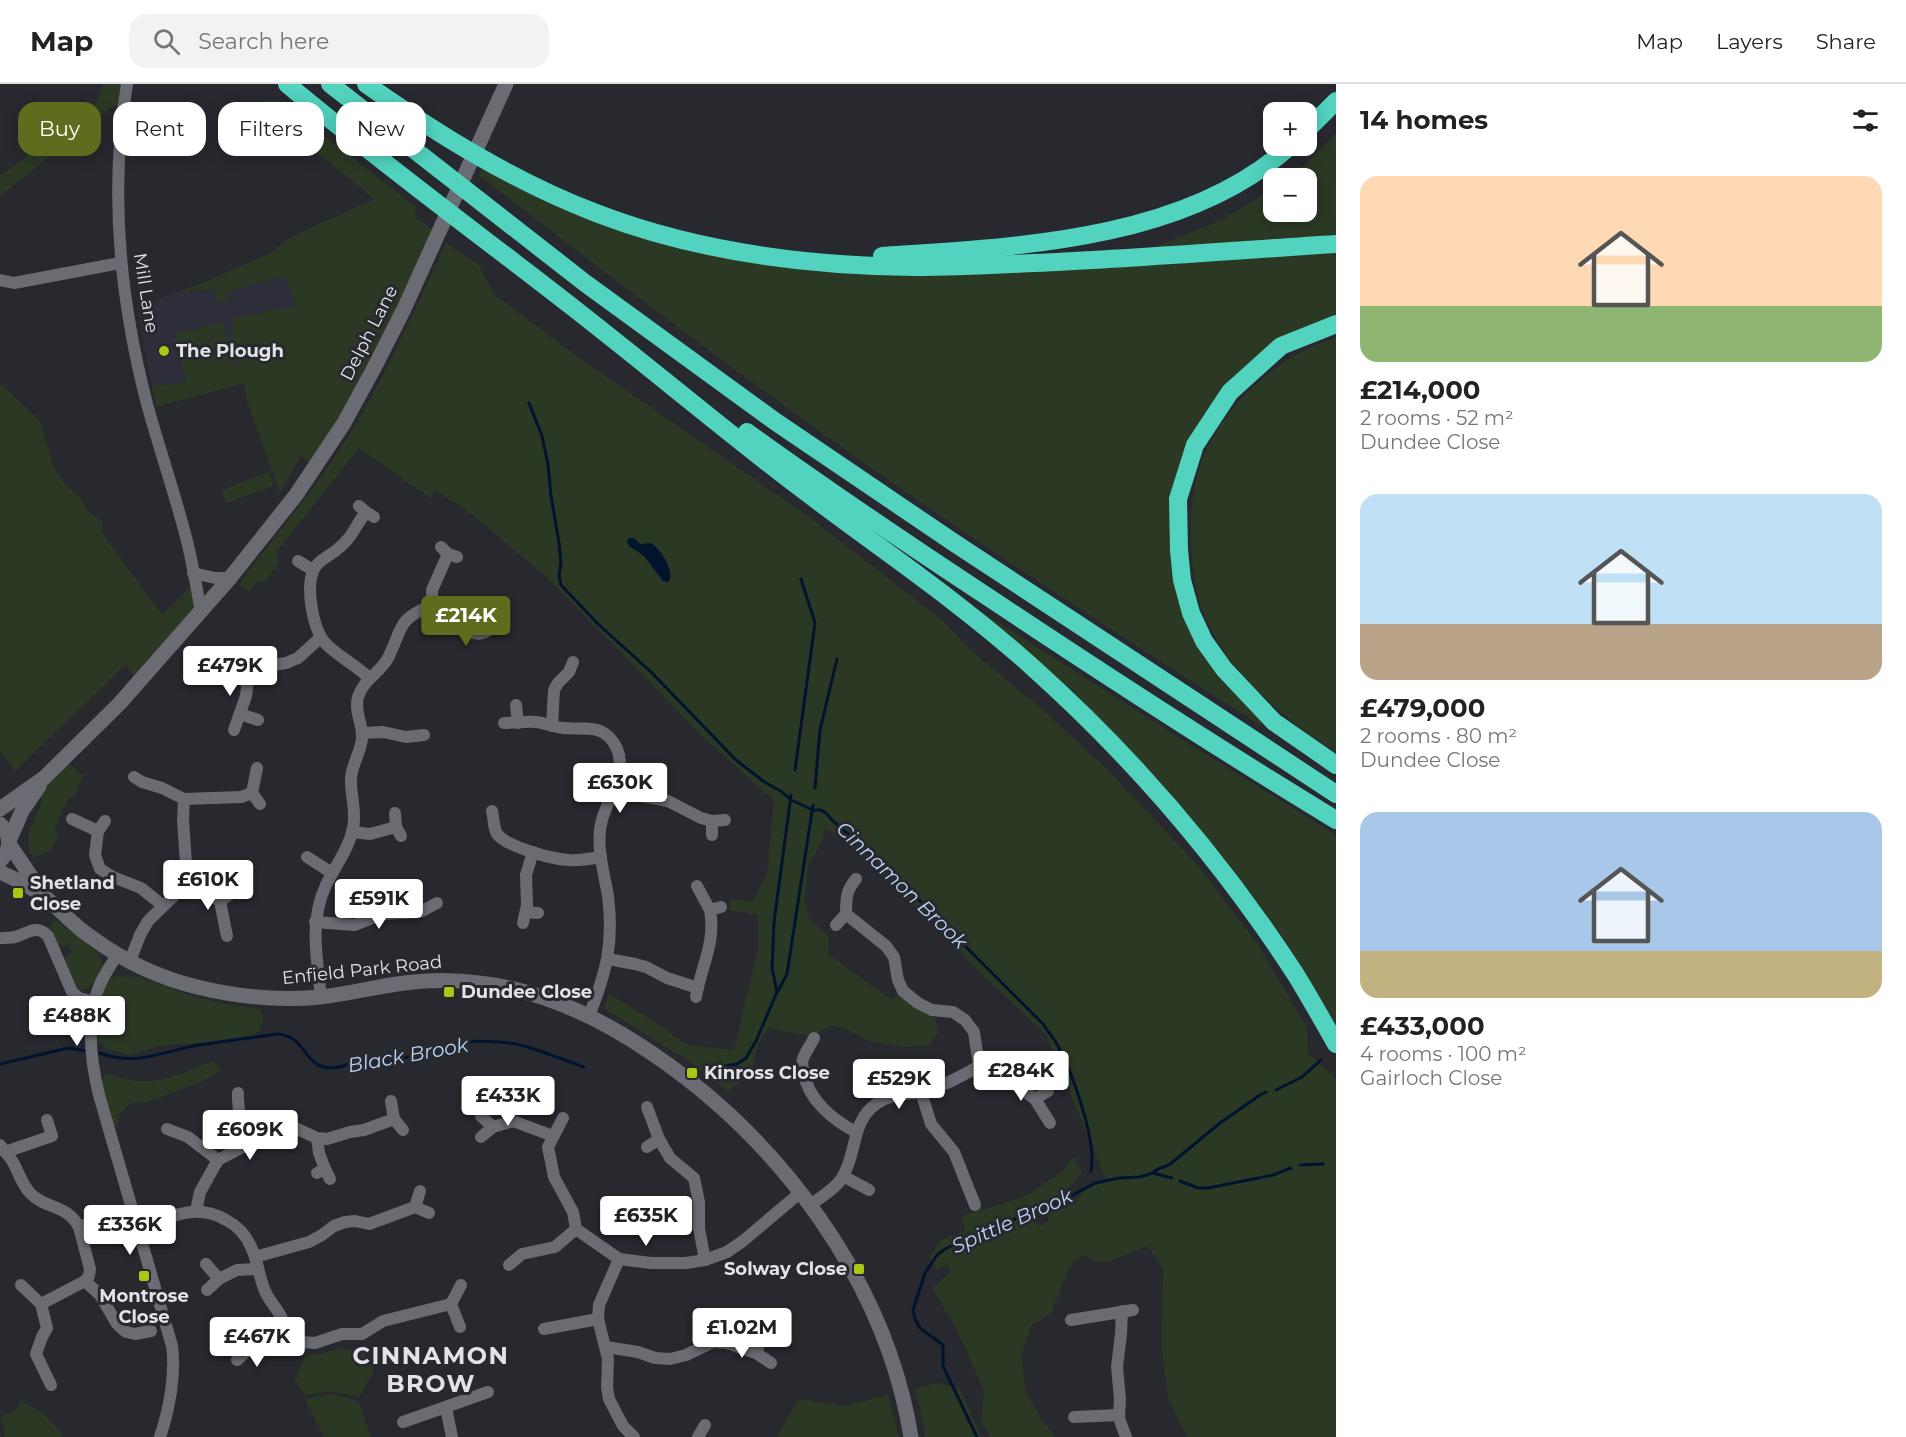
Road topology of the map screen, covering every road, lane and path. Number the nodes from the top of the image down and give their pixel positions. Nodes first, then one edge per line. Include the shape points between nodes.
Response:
1 (128, 84) edge
2 (287, 84) edge
3 (330, 84) edge
4 (366, 84) edge
5 (506, 84) edge
6 (1336, 101) edge
7 (1317, 120) edge
8 (1276, 156) edge
9 (1336, 244) edge
10 (805, 261) junction
11 (120, 263) junction
12 (0, 280) edge
13 (573, 307) junction
14 (1336, 324) edge
15 (366, 512) dead end
16 (449, 553) dead end
17 (298, 561) dead end
18 (313, 570) junction
19 (193, 573) junction
20 (230, 578) junction
21 (432, 605) junction
22 (201, 612) junction
23 (504, 613) dead end
24 (321, 637) junction
25 (226, 662) dead end
26 (249, 669) junction
27 (573, 671) dead end
28 (369, 678) junction
29 (516, 705) dead end
30 (240, 714) junction
31 (258, 720) dead end
32 (504, 723) dead end
33 (518, 723) junction
34 (552, 726) junction
35 (234, 730) dead end
36 (362, 734) junction
37 (426, 735) dead end
38 (1336, 765) edge
39 (257, 768) dead end
40 (134, 777) dead end
41 (44, 778) junction
42 (616, 788) junction
43 (252, 793) junction
44 (1336, 794) edge
45 (184, 799) junction
46 (260, 804) dead end
47 (0, 809) edge
48 (490, 809) dead end
49 (395, 813) dead end
50 (72, 819) dead end
51 (1336, 820) edge
52 (0, 824) edge
53 (352, 832) junction
54 (712, 835) dead end
55 (9, 842) junction
56 (533, 852) junction
57 (307, 857) dead end
58 (601, 857) junction
59 (0, 861) edge
60 (0, 872) edge
61 (332, 873) junction
62 (856, 879) dead end
63 (185, 882) junction
64 (697, 886) dead end
65 (45, 898) junction
66 (439, 902) dead end
67 (162, 905) junction
68 (846, 914) junction
69 (529, 916) dead end
70 (315, 922) junction
71 (836, 925) dead end
72 (227, 936) dead end
73 (0, 938) edge
74 (124, 958) junction
75 (608, 959) junction
76 (321, 997) junction
77 (95, 1002) junction
78 (589, 1017) junction
79 (814, 1038) dead end
80 (1336, 1044) edge
81 (979, 1066) junction
82 (1048, 1091) dead end
83 (921, 1092) junction
84 (238, 1093) dead end
85 (1035, 1099) junction
86 (391, 1101) dead end
87 (646, 1107) dead end
88 (482, 1116) dead end
89 (563, 1118) dead end
90 (394, 1119) junction
91 (47, 1120) dead end
92 (1050, 1123) dead end
93 (493, 1127) junction
94 (167, 1129) dead end
95 (403, 1130) dead end
96 (856, 1132) junction
97 (553, 1136) junction
98 (481, 1137) dead end
99 (317, 1138) junction
100 (659, 1139) junction
101 (250, 1143) junction
102 (647, 1147) dead end
103 (3, 1148) edge
104 (218, 1160) junction
105 (324, 1174) dead end
106 (843, 1176) junction
107 (869, 1190) dead end
108 (420, 1191) dead end
109 (801, 1192) junction
110 (810, 1205) junction
111 (975, 1205) dead end
112 (415, 1207) junction
113 (132, 1209) junction
114 (196, 1210) junction
115 (429, 1213) dead end
116 (79, 1227) junction
117 (137, 1228) junction
118 (576, 1229) junction
119 (619, 1259) junction
120 (705, 1260) junction
121 (256, 1263) junction
122 (206, 1264) dead end
123 (509, 1265) dead end
124 (219, 1279) junction
125 (86, 1281) junction
126 (21, 1285) dead end
127 (461, 1285) dead end
128 (207, 1290) dead end
129 (451, 1304) junction
130 (41, 1305) junction
131 (598, 1319) junction
132 (1068, 1324) dead end
133 (460, 1327) dead end
134 (229, 1329) dead end
135 (544, 1329) dead end
136 (151, 1330) dead end
137 (284, 1332) junction
138 (761, 1339) dead end
139 (606, 1347) junction
140 (248, 1350) junction
141 (756, 1353) junction
142 (237, 1360) dead end
143 (771, 1363) dead end
144 (51, 1385) dead end
145 (488, 1392) dead end
146 (446, 1408) junction
147 (1119, 1415) junction
148 (1074, 1417) dead end
149 (404, 1422) dead end
150 (705, 1425) dead end
151 (160, 1437) edge
152 (452, 1437) edge
153 (634, 1437) edge
154 (698, 1437) edge
155 (911, 1437) edge
156 (1126, 1437) edge

1 - 11 street, Mill Lane via 119,140
2 - 13 highway
3 - 44 highway via 585,283 776,422
4 - 10 highway via 503,171 557,197 689,242
5 - 20 street, Delph Lane via 404,309 344,423 296,495
6 - 7 highway
8 - 10 highway via 1241,181 1196,204 1146,222 1030,243
9 - 10 highway via 966,266 867,266
11 - 12 street via 14,283
11 - 19 street, Mill Lane via 141,377
13 - 51 highway via 951,572 1128,691
13 - 80 highway via 776,470 955,604 1085,716 1198,840 1297,977
14 - 38 highway via 1281,346 1230,392 1195,445 1178,499 1182,580 1204,641 1224,669 1274,722
15 - 18 street via 350,538
16 - 21 street via 432,590
17 - 18 street
18 - 24 street via 313,613
19 - 20 street
19 - 22 street, Mill Lane
20 - 22 street
21 - 23 street via 467,632 476,634 489,630
21 - 28 street via 403,622 387,661
22 - 41 street via 120,703
24 - 26 street via 295,660
24 - 28 street
25 - 26 street
26 - 30 street
27 - 34 street via 554,690
28 - 36 street via 357,702
29 - 33 street
30 - 31 street
30 - 35 street
32 - 33 street
33 - 34 street
34 - 42 street via 590,728 610,737 618,757
36 - 37 street
36 - 53 street via 351,777
39 - 43 street
40 - 45 street
41 - 47 street
41 - 55 street via 22,811
42 - 54 street via 674,803 700,818 718,821
42 - 58 street via 601,824
43 - 45 street via 241,798
43 - 46 street
45 - 63 street
48 - 56 street via 500,837
49 - 53 street via 398,831
50 - 67 street via 101,826 95,855 100,869 141,888
52 - 55 street, Enfield Park Road
53 - 61 street
55 - 59 street
55 - 65 street, Enfield Park Road
56 - 58 street via 571,860
56 - 69 street via 526,874
57 - 61 street
58 - 75 street via 609,906
60 - 65 street, Enfield Park Road
61 - 70 street
62 - 68 street via 849,886
63 - 67 street
63 - 72 street via 225,898
64 - 75 street via 715,908 697,993 646,967
65 - 74 street, Enfield Park Road via 91,938
66 - 70 street via 420,912 382,914 355,925
67 - 74 street
68 - 71 street
68 - 81 street via 886,946 894,957 903,991 918,1003 933,1010 953,1012 965,1020 974,1032
70 - 76 street
73 - 77 street via 39,929 61,952 74,994
74 - 76 street, Enfield Park Road via 193,987 266,999
74 - 77 street via 100,984
75 - 78 street
76 - 78 street, Enfield Park Road via 399,983 479,982 523,991
77 - 113 street via 95,1078
78 - 109 street, Enfield Park Road via 634,1041 691,1080 752,1136
79 - 96 street via 796,1059 805,1081 829,1114
81 - 83 street
81 - 85 street
82 - 85 street
83 - 96 street via 875,1104
83 - 111 street via 931,1124 954,1152
84 - 101 street via 237,1104
85 - 92 street
86 - 90 street
87 - 100 street
88 - 93 street
89 - 97 street
90 - 95 street
90 - 99 street via 327,1139
91 - 103 street via 52,1136
93 - 97 street via 513,1121
93 - 98 street
94 - 104 street via 191,1132
96 - 106 street
97 - 118 street via 548,1147 554,1177 573,1212
99 - 101 street via 291,1128
99 - 105 street
100 - 102 street
100 - 120 street via 670,1158 694,1178
101 - 104 street
103 - 116 street via 31,1194 68,1213
104 - 114 street via 200,1192
106 - 107 street
106 - 110 street
108 - 112 street
109 - 110 street, Enfield Park Road
109 - 120 street via 743,1241
110 - 155 street, Enfield Park Road via 850,1266 873,1314 897,1378
112 - 115 street
112 - 121 street via 369,1224 339,1223 315,1239
113 - 116 street
113 - 117 street
114 - 117 street
114 - 121 street via 211,1212 234,1224 248,1240
116 - 125 street via 90,1269
117 - 151 street via 173,1354 170,1396
118 - 119 street
118 - 123 street via 555,1247 522,1254
119 - 120 street via 651,1263
119 - 131 street via 599,1305
121 - 124 street
121 - 137 street via 267,1296 283,1320
122 - 124 street
124 - 128 street
125 - 130 street
125 - 136 street via 126,1332
126 - 130 street
127 - 129 street
129 - 133 street
129 - 137 street via 383,1321 362,1334 342,1334 315,1343 305,1343
130 - 144 street via 47,1328 36,1354
131 - 135 street
131 - 139 street
132 - 147 street via 1127,1310 1117,1367
134 - 140 street
137 - 140 street via 261,1353
138 - 141 street
139 - 141 street via 670,1359 713,1342
139 - 153 street via 609,1399 622,1426
140 - 142 street
141 - 143 street
145 - 146 street
146 - 149 street
146 - 152 street
147 - 148 street
147 - 156 street
150 - 154 street

